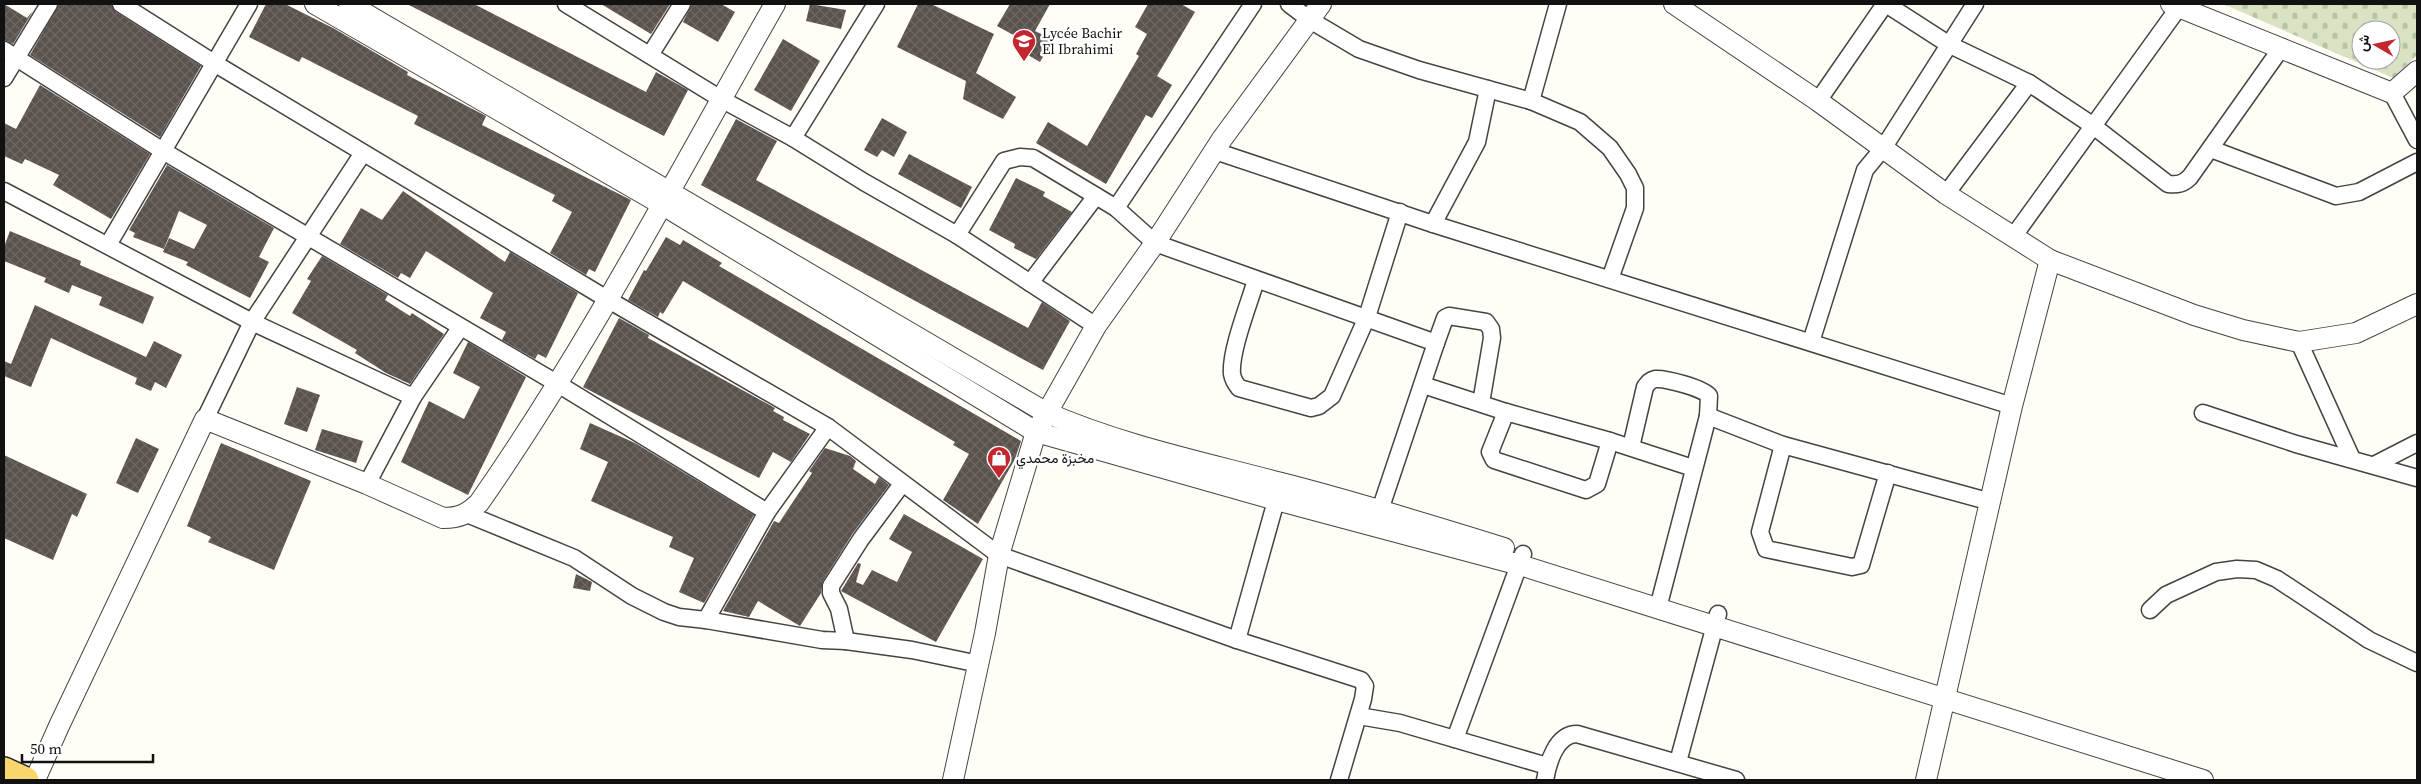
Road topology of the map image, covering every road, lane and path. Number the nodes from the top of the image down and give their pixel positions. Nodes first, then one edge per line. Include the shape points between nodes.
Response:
1 (49, 4) edge
2 (121, 4) edge
3 (249, 4) edge
4 (315, 4) edge
5 (349, 4) edge
6 (566, 4) edge
7 (682, 4) edge
8 (775, 4) edge
9 (876, 4) edge
10 (1252, 4) edge
11 (1289, 4) edge
12 (1321, 4) edge
13 (1558, 4) edge
14 (1674, 4) edge
15 (1886, 4) edge
16 (1975, 4) edge
17 (2175, 5) edge
18 (1310, 20) junction
19 (1948, 44) junction
20 (2282, 47) junction
21 (9, 53) edge
22 (650, 55) junction
23 (214, 63) junction
24 (2417, 71) edge
25 (4, 78) edge
26 (2029, 83) junction
27 (1488, 89) junction
28 (2392, 93) junction
29 (721, 99) junction
30 (1531, 101) junction
31 (1818, 101) junction
32 (2092, 125) junction
33 (793, 138) junction
34 (2417, 140) edge
35 (1884, 147) junction
36 (2211, 149) junction
37 (163, 151) junction
38 (1214, 151) junction
39 (363, 152) junction
40 (2417, 162) edge
41 (4, 191) edge
42 (1946, 194) junction
43 (1096, 196) junction
44 (667, 199) junction
45 (1116, 208) junction
46 (1400, 212) junction
47 (1433, 224) junction
48 (307, 235) junction
49 (957, 235) junction
50 (2013, 237) junction
51 (1155, 243) junction
52 (108, 245) junction
53 (2050, 260) junction
54 (1610, 279) junction
55 (1256, 280) junction
56 (1030, 283) junction
57 (607, 300) junction
58 (2417, 304) edge
59 (1367, 317) junction
60 (252, 322) junction
61 (1096, 326) junction
62 (460, 328) junction
63 (1811, 342) junction
64 (2298, 342) junction
65 (1436, 343) junction
66 (558, 384) junction
67 (1423, 385) junction
68 (413, 397) junction
69 (1481, 403) junction
70 (2012, 406) junction
71 (1045, 412) junction
72 (1506, 412) junction
73 (2203, 413) dead end
74 (1708, 416) junction
75 (205, 419) junction
76 (828, 427) junction
77 (1036, 432) junction
78 (1610, 441) junction
79 (2417, 443) edge
80 (1783, 445) junction
81 (1630, 447) junction
82 (2352, 459) junction
83 (2374, 464) junction
84 (1693, 468) junction
85 (1888, 473) junction
86 (2417, 478) edge
87 (367, 484) junction
88 (902, 484) junction
89 (1278, 491) junction
90 (1991, 502) junction
91 (767, 512) junction
92 (467, 514) junction
93 (1378, 518) junction
94 (999, 555) junction
95 (1522, 559) junction
96 (1660, 602) junction
97 (2150, 610) dead end
98 (706, 620) junction
99 (1717, 620) junction
100 (1237, 640) junction
101 (846, 641) junction
102 (2417, 663) edge
103 (979, 664) junction
104 (1948, 691) junction
105 (1359, 716) junction
106 (1455, 739) junction
107 (1678, 762) junction
108 (4, 770) edge
109 (1546, 773) edge
110 (26, 780) edge
111 (36, 780) edge
112 (954, 780) edge
113 (1339, 780) edge
114 (1736, 780) edge
115 (1926, 780) edge
116 (2204, 780) edge

1 - 21 street
2 - 23 street
3 - 23 street
4 - 44 street
5 - 44 street
6 - 22 street
7 - 22 street
8 - 29 street
9 - 33 street
10 - 45 street
11 - 18 street
12 - 18 street
13 - 30 street
14 - 31 street
15 - 19 street
15 - 31 street
16 - 19 street
17 - 20 street
17 - 32 street
18 - 27 street via 1359,50
18 - 38 street
19 - 26 street
19 - 35 street
20 - 28 street
20 - 36 street
21 - 25 street
21 - 37 street
22 - 29 street
23 - 37 street
23 - 39 street
24 - 28 street
26 - 32 street
26 - 42 street
27 - 30 street
27 - 47 street via 1477,142
28 - 34 street
29 - 33 street
29 - 44 street
30 - 54 street via 1580,122 1610,148 1635,188 1635,208
31 - 35 street
32 - 36 street via 2168,184 2183,184
32 - 50 street
33 - 49 street
35 - 42 street
35 - 63 street via 1870,162 1862,178
36 - 40 street via 2336,196 2359,192
37 - 48 street
37 - 52 street
38 - 46 street
38 - 51 street
39 - 48 street
39 - 57 street
41 - 52 street
42 - 50 street
43 - 45 street
43 - 49 street via 1033,158 1012,158 1004,161
43 - 56 street
44 - 57 street
44 - 71 street
44 - 77 street
45 - 51 street
46 - 47 street
46 - 59 street
47 - 54 street
48 - 60 street
48 - 62 street
49 - 56 street
50 - 53 street
51 - 55 street
51 - 61 street
52 - 60 street
53 - 64 street via 2194,315
53 - 70 street
54 - 63 street
55 - 59 street
55 - 59 street via 1232,373 1239,388 1311,408 1319,406 1332,396
56 - 61 street
57 - 66 street
57 - 76 street
58 - 64 street via 2356,333
59 - 65 street
60 - 68 street
60 - 75 street
61 - 71 street
62 - 66 street
62 - 68 street
63 - 70 street
64 - 82 street
65 - 67 street
65 - 69 street via 1445,318 1451,315 1489,324 1492,338
66 - 91 street
66 - 92 street via 492,484
67 - 69 street
67 - 93 street
68 - 87 street
69 - 72 street
70 - 90 street
71 - 77 street
71 - 89 street
72 - 78 street
72 - 78 street via 1490,452 1494,460 1586,490 1596,484
73 - 82 street
74 - 80 street
74 - 81 street via 1710,400 1702,389 1653,380 1645,387
74 - 84 street
75 - 87 street
75 - 111 street
76 - 88 street
76 - 91 street
77 - 89 street
77 - 94 street
78 - 81 street
79 - 83 street
80 - 85 street
80 - 85 street via 1760,532 1766,550 1852,567 1861,564
81 - 84 street
82 - 83 street
83 - 86 street
84 - 96 street
85 - 90 street
87 - 92 street via 443,518
88 - 94 street
88 - 101 street via 831,586
89 - 93 street
89 - 100 street
90 - 104 street
91 - 98 street
92 - 98 street via 574,558 632,596 664,612
93 - 95 street
94 - 100 street
94 - 103 street
95 - 96 street
95 - 106 street
96 - 99 street
97 - 102 street via 2166,595 2216,572 2256,570 2276,579 2369,640
98 - 101 street via 778,634
99 - 104 street
99 - 107 street
100 - 105 street via 1361,680 1365,688
101 - 103 street
103 - 112 street
104 - 115 street
104 - 116 street via 2061,724
105 - 106 street via 1400,723
105 - 113 street
106 - 109 street
107 - 109 street via 1572,734 1559,744
107 - 114 street
108 - 110 main road

